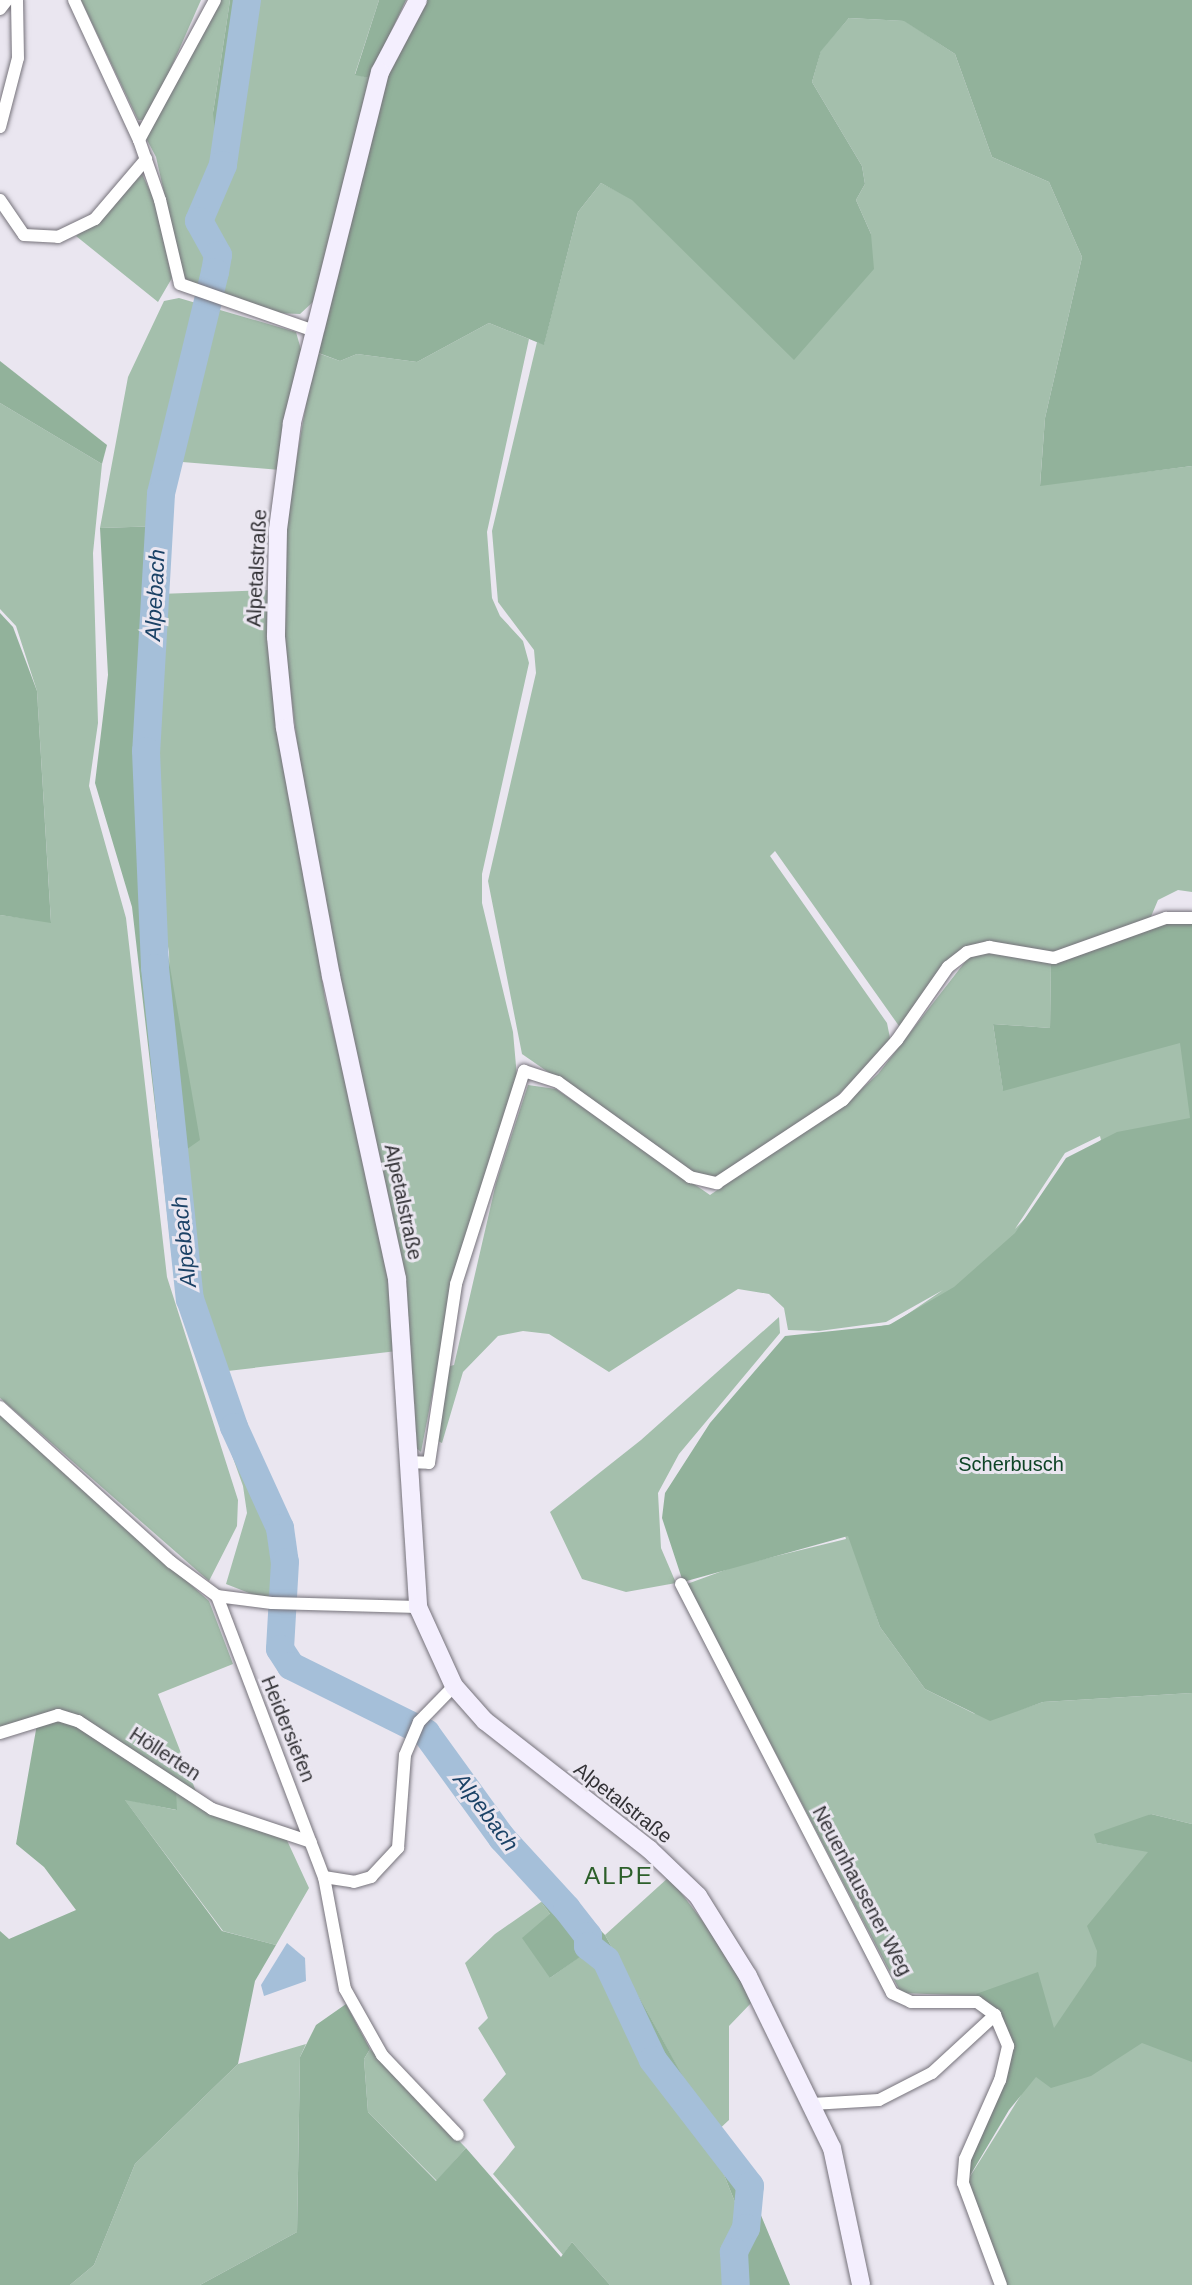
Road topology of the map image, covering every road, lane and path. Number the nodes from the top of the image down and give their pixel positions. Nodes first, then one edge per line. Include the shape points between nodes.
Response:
1 (7, 0) edge
2 (17, 0) edge
3 (74, 0) edge
4 (215, 0) edge
5 (418, 0) edge
6 (0, 9) edge
7 (0, 127) edge
8 (139, 140) junction
9 (146, 159) junction
10 (0, 200) edge
11 (314, 331) junction
12 (1192, 918) edge
13 (0, 1407) edge
14 (406, 1462) junction
15 (681, 1584) dead end
16 (217, 1596) junction
17 (418, 1607) junction
18 (454, 1686) junction
19 (0, 1733) edge
20 (311, 1842) junction
21 (324, 1877) junction
22 (995, 2015) junction
23 (812, 2104) junction
24 (458, 2135) dead end
25 (861, 2285) edge
26 (1001, 2285) edge

1 - 6 street
2 - 7 street via 18,58
3 - 8 street
4 - 8 street
5 - 11 main road, Alpetalstraße via 380,72
8 - 9 street
9 - 10 street via 95,219 58,237 24,235
9 - 11 street via 180,284
11 - 14 main road, Alpetalstraße via 292,423 278,530 276,637 285,728 331,976 397,1279
12 - 14 street via 1166,918 1054,958 989,947 967,952 948,967 897,1040 843,1100 717,1183 690,1177 558,1082 524,1071 456,1284 429,1463
13 - 16 street via 171,1562
14 - 17 main road, Alpetalstraße
15 - 22 street, Neuenhausener Weg via 892,1993 911,2002 977,2002
16 - 17 street via 297,1605
16 - 20 street, Heidersiefen
17 - 18 main road, Alpetalstraße
18 - 21 street via 419,1722 405,1755 398,1848 371,1877 354,1882
18 - 23 main road, Alpetalstraße via 518,1750 638,1840 698,1896 748,1976
19 - 20 street, Höllerten via 58,1715 78,1721 212,1809
20 - 21 street, Heidersiefen
21 - 24 street, Heidersiefen via 345,1989 382,2055
22 - 23 street via 932,2073 879,2100 822,2099
22 - 26 street via 1008,2046 1000,2080 965,2159 963,2183
23 - 25 main road, Alpetalstraße via 844,2193

